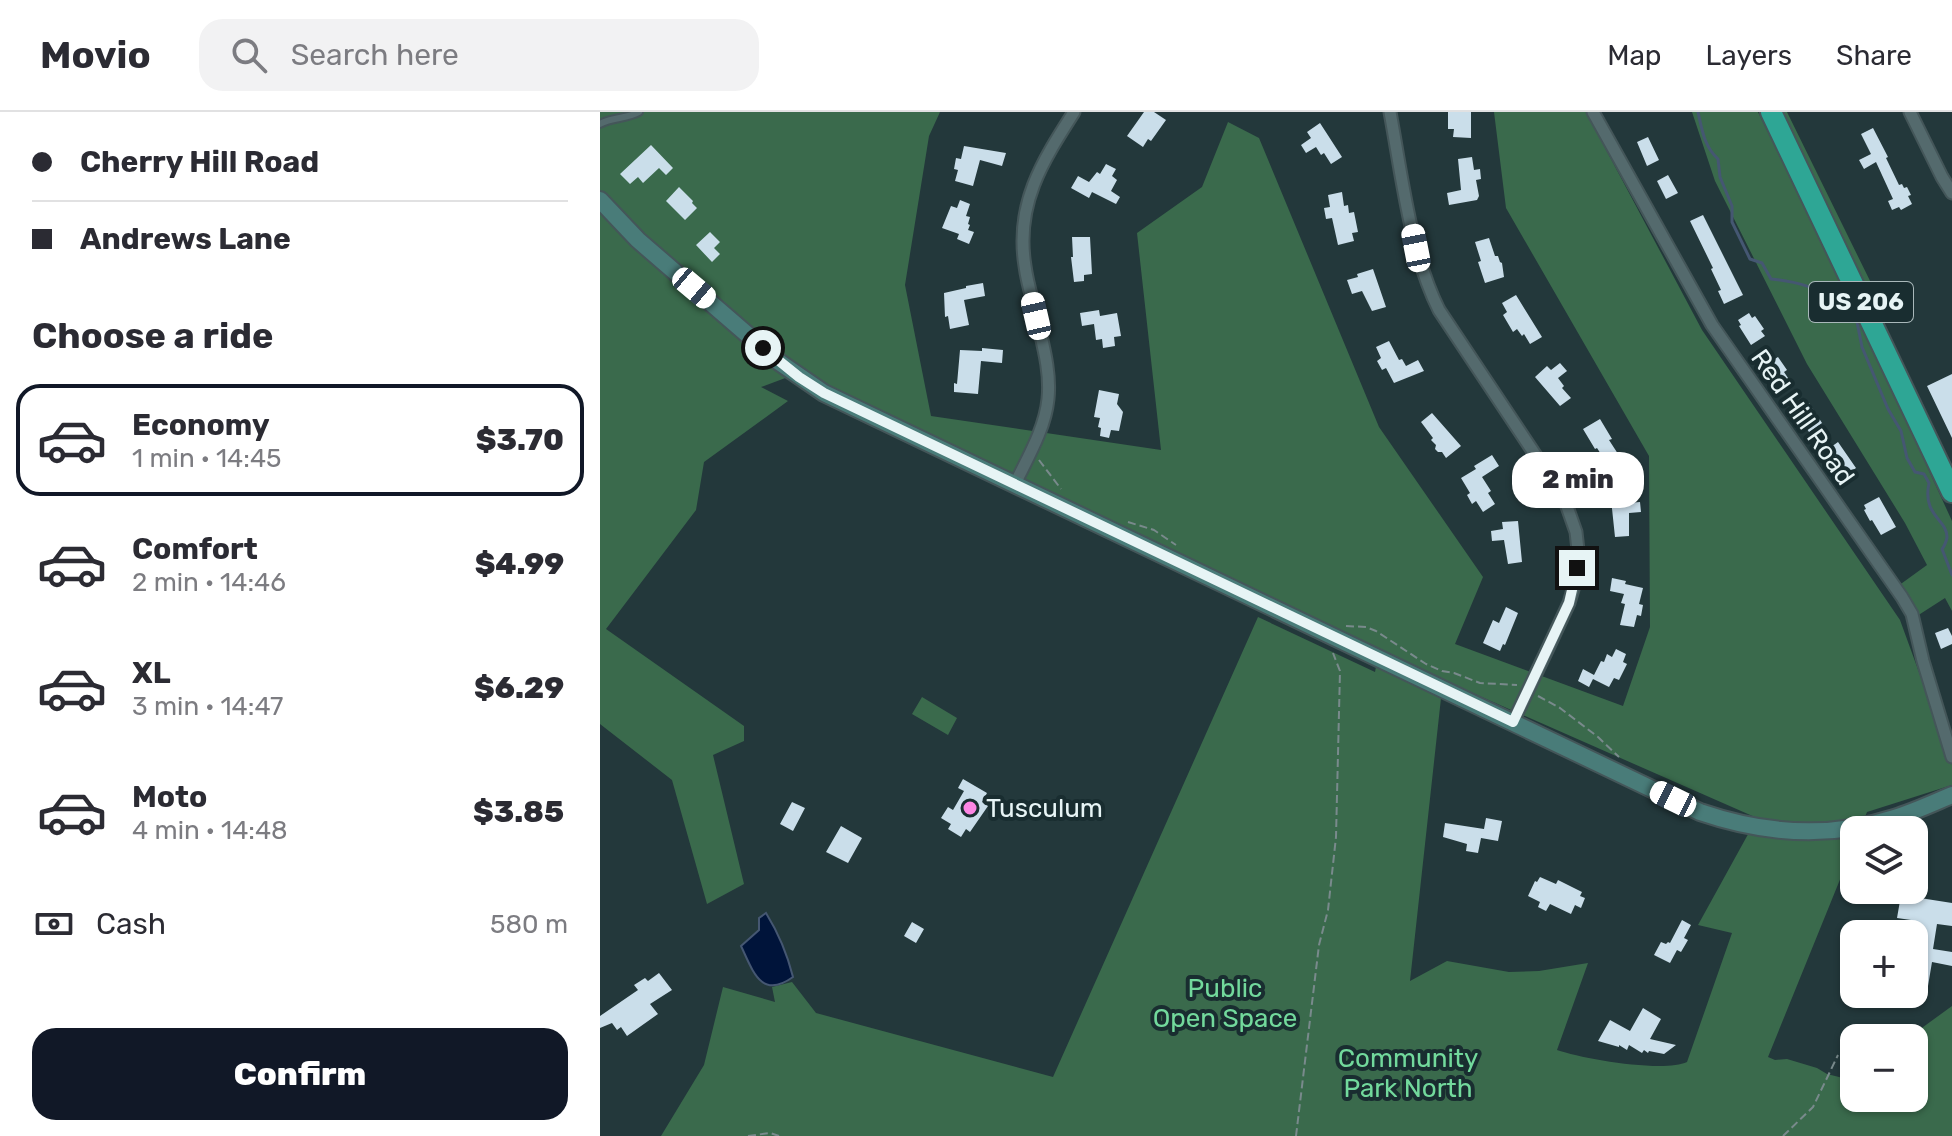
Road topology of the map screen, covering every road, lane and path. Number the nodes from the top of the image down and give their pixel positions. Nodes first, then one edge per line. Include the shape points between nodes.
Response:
1 (639, 112) edge
2 (1074, 112) edge
3 (1390, 112) edge
4 (1593, 112) edge
5 (1771, 112) edge
6 (1910, 112) edge
7 (600, 124) edge
8 (1952, 193) edge
9 (600, 200) edge
10 (1031, 452) junction
11 (1015, 484) junction
12 (1063, 491) dead end
13 (1952, 492) edge
14 (1128, 522) dead end
15 (1180, 551) dead end
16 (1343, 627) dead end
17 (1328, 641) dead end
18 (1522, 687) dead end
19 (1534, 693) dead end
20 (1513, 722) junction
21 (1952, 757) edge
22 (1622, 760) dead end
23 (1952, 795) edge
24 (1838, 1055) dead end
25 (748, 1136) edge
26 (779, 1136) edge
27 (1296, 1136) edge
28 (1783, 1136) edge

1 - 7 lane
2 - 10 street via 1038,171 1024,223 1025,267 1049,380 1045,418
3 - 20 street via 1429,289 1564,498 1576,532 1577,568 1569,603
4 - 21 street, Red Hill Road via 1712,325 1912,614
5 - 13 highway, US 206
6 - 8 street
9 - 11 street via 638,240 799,377
10 - 11 street
10 - 12 path
11 - 20 street
14 - 15 path via 1154,530
16 - 18 path via 1376,631 1442,671 1480,683
17 - 27 path via 1340,671 1336,837
19 - 22 path
20 - 23 street via 1700,812 1757,828 1846,830 1896,818
24 - 28 path via 1813,1107
25 - 26 path

